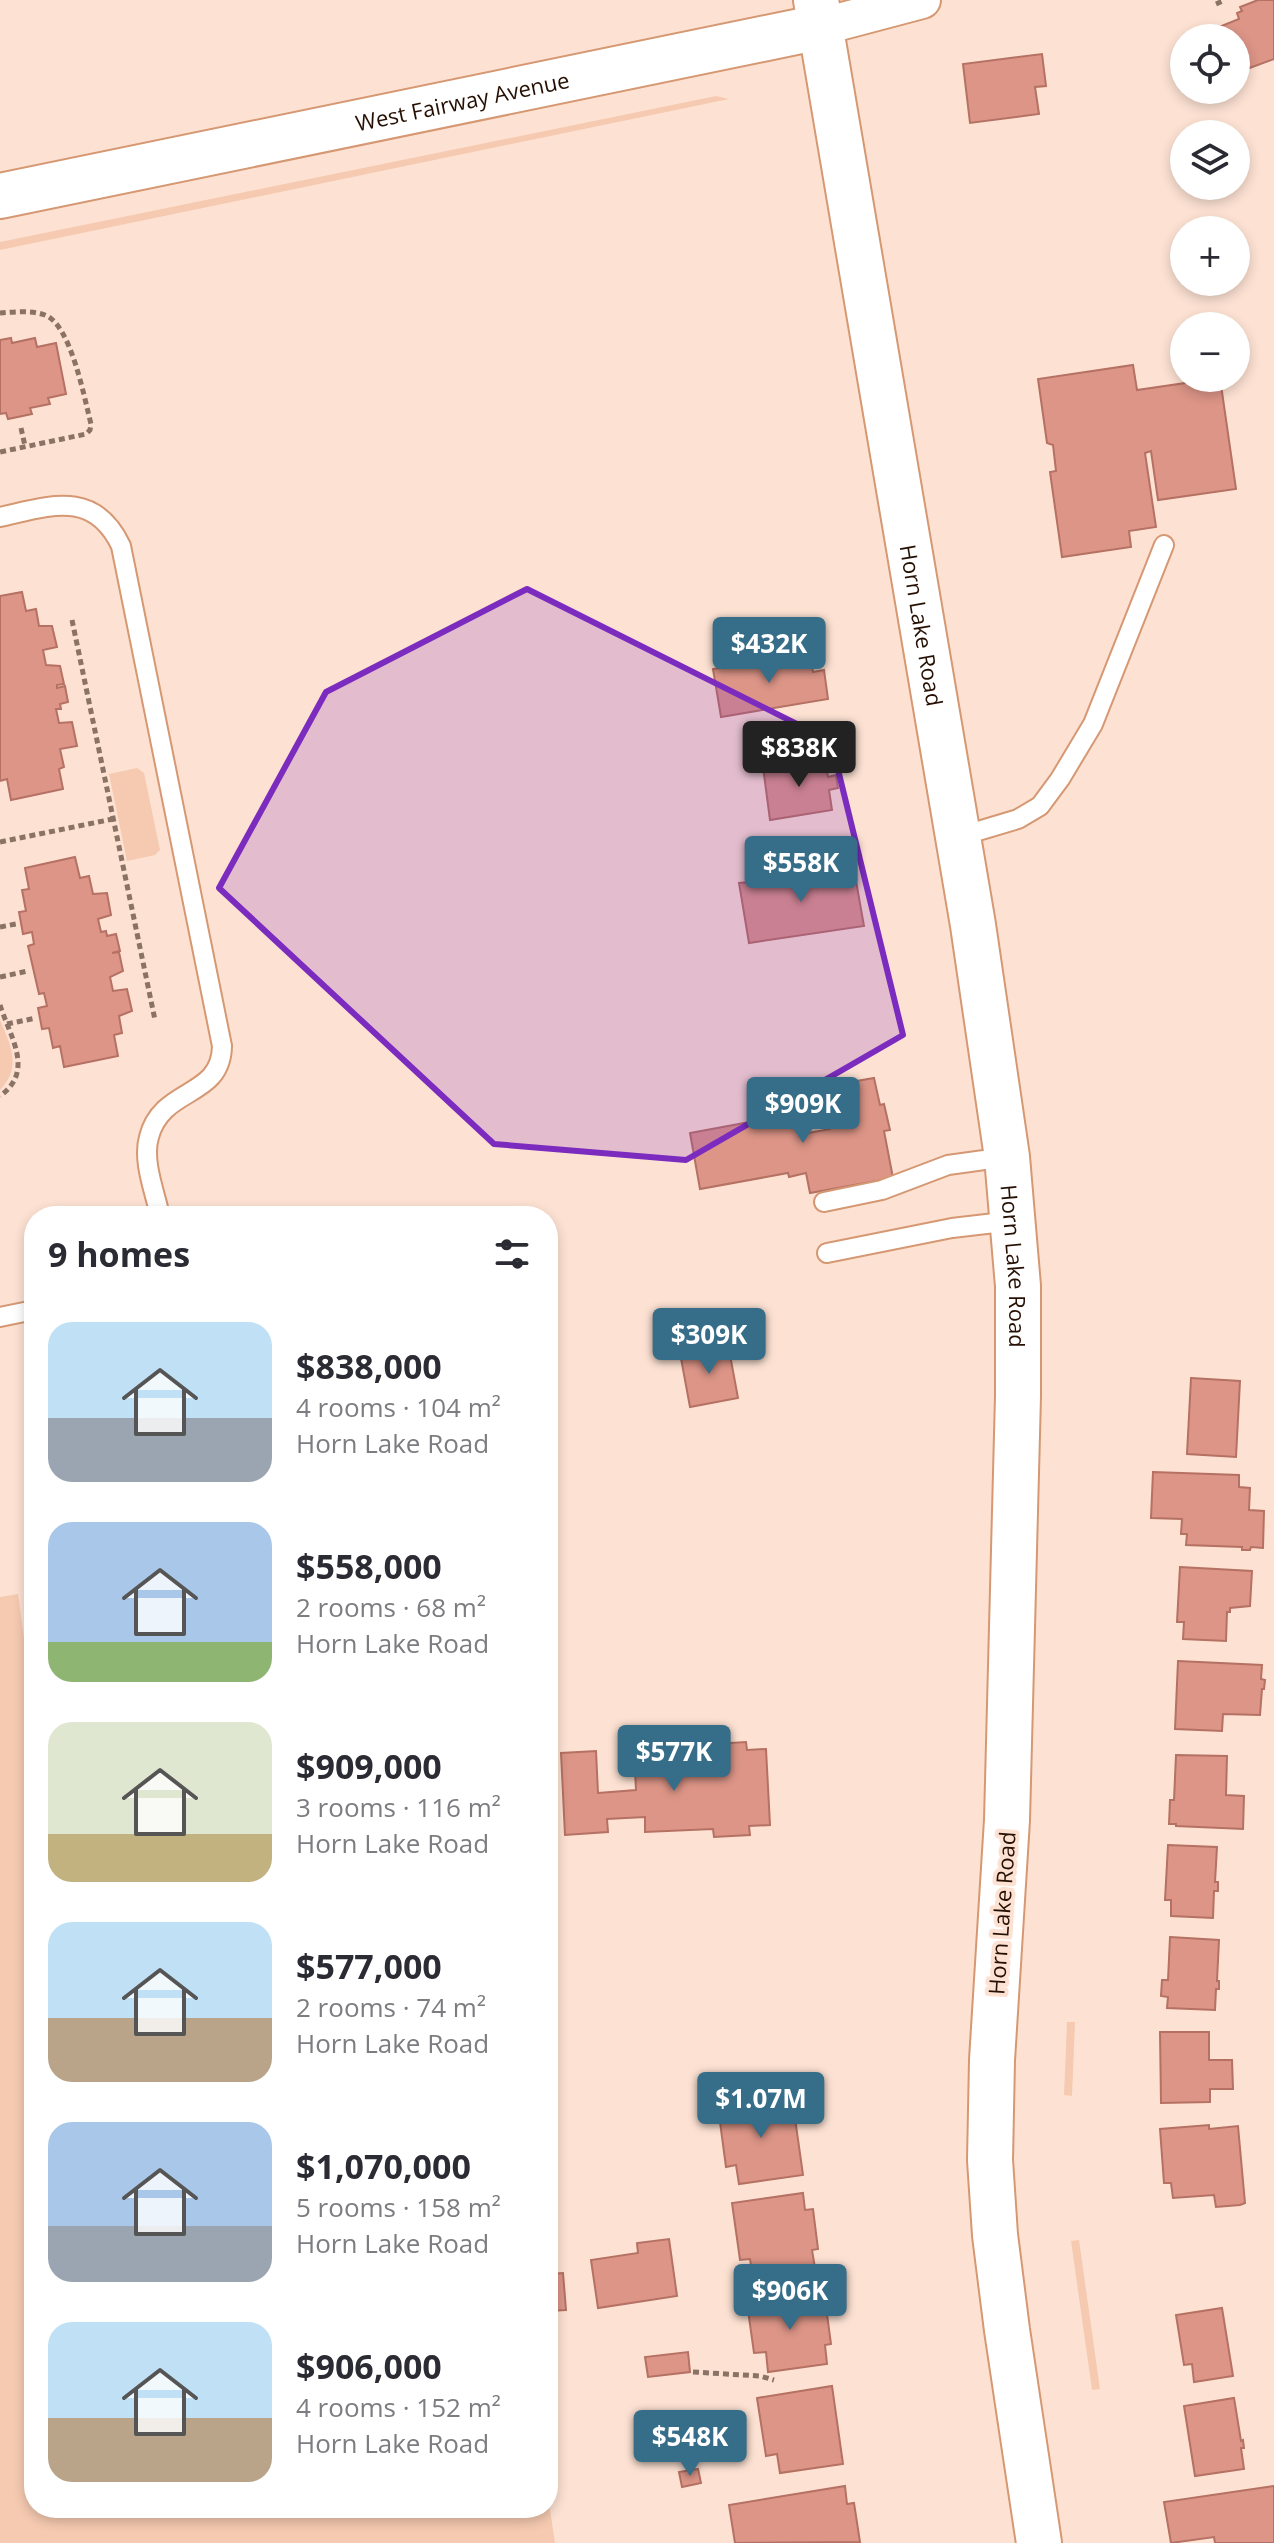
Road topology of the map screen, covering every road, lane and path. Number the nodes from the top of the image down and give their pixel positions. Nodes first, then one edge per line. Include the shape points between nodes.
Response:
1 (922, 0) edge
2 (1225, 0) edge
3 (1216, 4) dead end
4 (818, 14) edge
5 (0, 196) edge
6 (0, 313) edge
7 (21, 428) dead end
8 (25, 446) junction
9 (0, 452) edge
10 (0, 517) edge
11 (1164, 545) dead end
12 (72, 620) dead end
13 (113, 819) junction
14 (958, 837) junction
15 (0, 842) edge
16 (16, 924) dead end
17 (0, 927) edge
18 (28, 971) dead end
19 (0, 977) edge
20 (0, 1005) edge
21 (36, 1018) dead end
22 (155, 1020) dead end
23 (7, 1024) junction
24 (0, 1096) edge
25 (1007, 1157) junction
26 (824, 1202) dead end
27 (158, 1206) edge
28 (1012, 1221) junction
29 (827, 1253) dead end
30 (24, 1312) edge
31 (0, 1317) edge
32 (693, 2372) dead end
33 (774, 2380) dead end
34 (1039, 2543) edge

1 - 4 street, West Fairway Avenue
2 - 3 path
4 - 5 main road, West Fairway Avenue
4 - 14 main road, Horn Lake Road
6 - 8 path via 43,314 57,322 91,424 86,434
7 - 8 path
8 - 9 path
10 - 27 lane via 72,505 100,518 121,546 222,1046 217,1071 172,1102 149,1136 147,1154
11 - 14 lane via 1093,724 1060,779 1040,806 1018,819
12 - 13 path
13 - 15 path
13 - 22 path
14 - 25 main road, Horn Lake Road
16 - 17 path
18 - 19 path
20 - 23 path
21 - 23 path
23 - 24 path via 20,1063 17,1077
25 - 26 lane via 948,1165 882,1190
25 - 28 main road, Horn Lake Road
28 - 29 lane
28 - 34 main road, Horn Lake Road via 1018,1286 1015,1546 990,2160 1007,2330
30 - 31 lane
32 - 33 path

